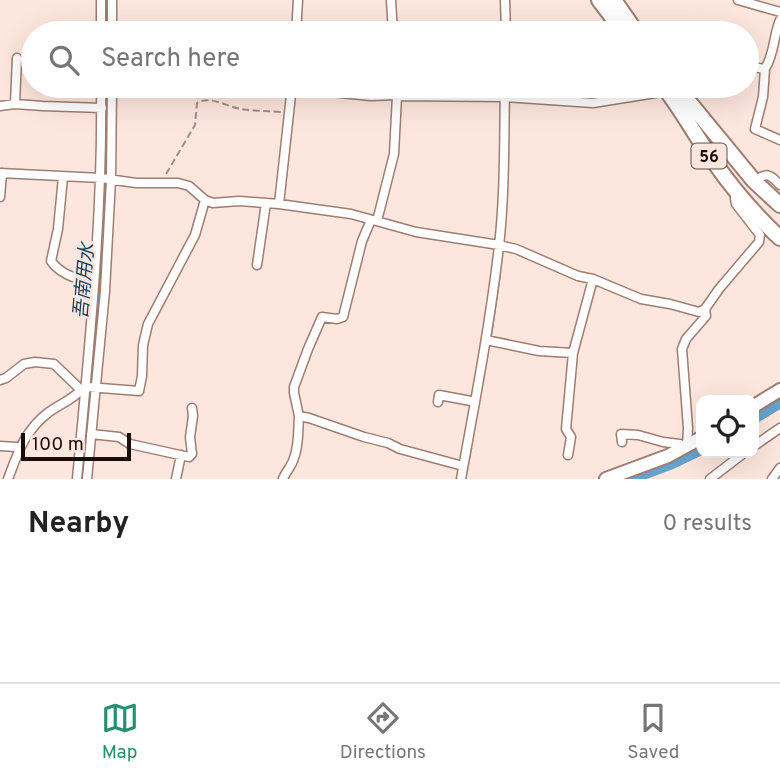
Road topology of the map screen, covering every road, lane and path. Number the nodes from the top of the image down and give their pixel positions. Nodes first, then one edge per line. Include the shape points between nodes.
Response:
1 (101, 0) edge
2 (112, 0) edge
3 (299, 0) edge
4 (391, 0) edge
5 (505, 0) edge
6 (599, 0) edge
7 (614, 0) edge
8 (738, 0) edge
9 (780, 12) edge
10 (780, 20) edge
11 (101, 21) edge
12 (112, 21) edge
13 (297, 21) edge
14 (392, 21) edge
15 (506, 21) edge
16 (615, 21) edge
17 (629, 21) edge
18 (17, 58) dead end
19 (759, 68) edge
20 (765, 69) junction
21 (102, 98) edge
22 (111, 98) edge
23 (291, 98) edge
24 (396, 98) edge
25 (505, 98) edge
26 (520, 98) edge
27 (621, 98) edge
28 (677, 98) edge
29 (680, 98) edge
30 (15, 104) junction
31 (0, 106) edge
32 (102, 108) junction
33 (290, 112) junction
34 (780, 140) edge
35 (1, 173) edge
36 (63, 177) junction
37 (106, 179) junction
38 (754, 181) junction
39 (164, 183) junction
40 (780, 185) edge
41 (737, 194) junction
42 (0, 197) edge
43 (205, 200) junction
44 (265, 203) junction
45 (279, 204) junction
46 (780, 205) edge
47 (374, 221) junction
48 (780, 238) edge
49 (499, 245) junction
50 (257, 265) dead end
51 (593, 279) junction
52 (94, 282) junction
53 (705, 309) junction
54 (486, 340) junction
55 (573, 353) junction
56 (0, 380) edge
57 (89, 387) junction
58 (780, 390) edge
59 (438, 402) dead end
60 (475, 403) junction
61 (759, 403) edge
62 (192, 408) dead end
63 (299, 416) junction
64 (780, 428) edge
65 (91, 434) junction
66 (696, 441) edge
67 (622, 442) dead end
68 (759, 443) edge
69 (0, 446) edge
70 (686, 447) junction
71 (20, 449) junction
72 (568, 455) dead end
73 (181, 456) junction
74 (737, 458) edge
75 (463, 466) junction
76 (780, 468) edge
77 (8, 479) edge
78 (77, 479) edge
79 (87, 479) edge
80 (176, 479) edge
81 (283, 479) edge
82 (461, 479) edge
83 (606, 479) edge
84 (710, 479) edge
85 (772, 479) edge

1 - 11 street
2 - 12 street
3 - 13 street
4 - 14 street
5 - 15 street
6 - 16 highway
7 - 17 highway
8 - 9 street
10 - 20 street
18 - 30 street
19 - 20 street
20 - 34 street via 764,97 755,130
21 - 32 street
22 - 37 street
23 - 33 street
24 - 47 street via 394,154
25 - 49 street
26 - 27 street via 593,103
28 - 41 highway, 56 via 711,159
29 - 38 highway, 56
30 - 31 street
30 - 32 street
32 - 37 street
33 - 39 path via 200,101 195,125
33 - 45 street
35 - 36 street
35 - 42 street
36 - 37 street
36 - 52 street via 51,261 71,276
37 - 39 street
37 - 52 street
37 - 57 street via 105,291
38 - 40 street via 770,175
38 - 46 highway, 56
39 - 43 street via 189,186
41 - 48 highway, 56
41 - 53 street via 736,204 760,235
43 - 44 street
43 - 57 street via 195,235 148,324 139,391
44 - 45 street
44 - 50 street
45 - 47 street
47 - 49 street
47 - 63 street via 362,241 343,317 322,317 308,349 293,393
49 - 51 street
49 - 54 street
51 - 53 street via 642,299 699,312
51 - 55 street
52 - 57 street
53 - 70 street via 706,316 682,349
54 - 55 street
54 - 60 street
55 - 72 street
56 - 57 street via 35,362 54,364
57 - 65 street
57 - 71 street via 31,428
57 - 78 street
58 - 61 main road
59 - 60 street via 439,395
60 - 75 street
62 - 73 street via 192,454
63 - 75 street
63 - 81 street via 296,455
64 - 68 street
65 - 73 street via 119,437
65 - 79 street
66 - 70 main road
67 - 70 street via 621,434 638,435
69 - 71 street
70 - 83 main road
71 - 77 street
73 - 80 street
74 - 84 street
75 - 82 street
76 - 85 street

